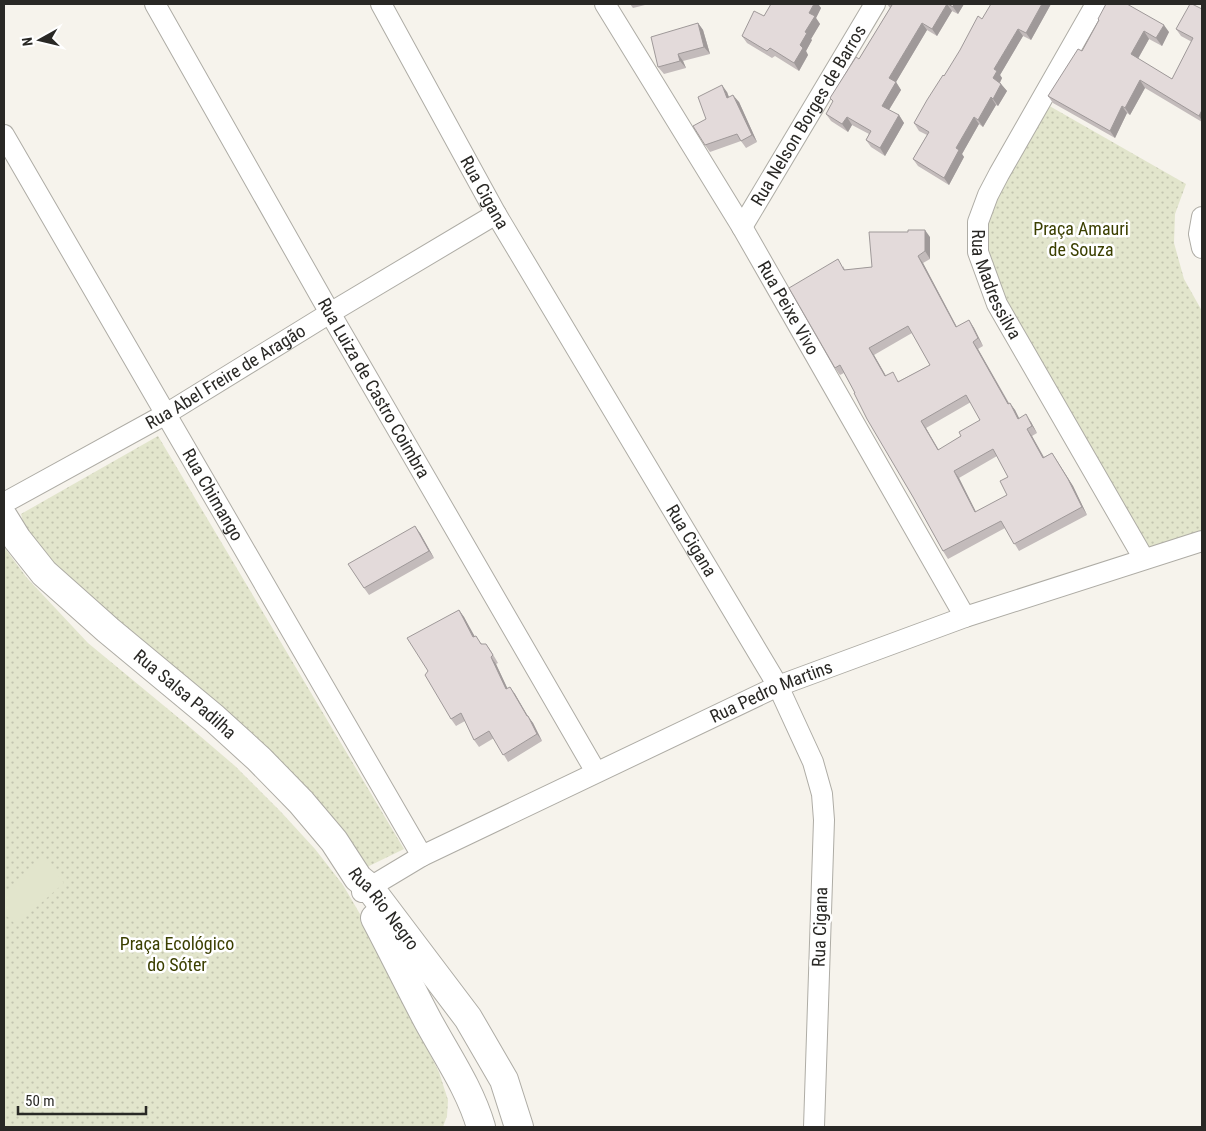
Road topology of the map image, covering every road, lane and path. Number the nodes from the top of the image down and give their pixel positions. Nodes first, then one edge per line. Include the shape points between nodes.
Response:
1 (155, 4) edge
2 (381, 4) edge
3 (604, 4) edge
4 (874, 4) edge
5 (1096, 4) edge
6 (4, 135) edge
7 (496, 214) junction
8 (1202, 217) edge
9 (742, 227) junction
10 (1202, 248) edge
11 (330, 313) junction
12 (166, 414) junction
13 (4, 503) edge
14 (4, 518) edge
15 (1202, 541) edge
16 (1144, 560) junction
17 (965, 617) junction
18 (778, 686) junction
19 (596, 772) junction
20 (422, 856) junction
21 (363, 886) junction
22 (472, 1121) edge
23 (511, 1127) edge
24 (518, 1127) edge
25 (814, 1127) edge

1 - 11 street, Rua Luiza de Castro Coimbra
2 - 7 street, Rua Cigana
3 - 9 street, Rua Peixe Vivo
4 - 9 street, Rua Nelson Borges de Barros
5 - 16 street, Rua Madressilva via 988,195 978,222 978,252 997,304
6 - 12 street, Rua Chimango
7 - 11 street, Rua Abel Freire de Aragão
7 - 18 street, Rua Cigana
8 - 10 street via 1198,234
9 - 17 street, Rua Peixe Vivo
11 - 12 street, Rua Abel Freire de Aragão
11 - 19 street, Rua Luiza de Castro Coimbra
12 - 13 street, Rua Abel Freire de Aragão
12 - 20 street, Rua Chimango
14 - 21 main road, Rua Salsa Padilha via 44,573 260,759 328,834
15 - 16 street, Rua Pedro Martins
16 - 17 street, Rua Pedro Martins
17 - 18 street, Rua Pedro Martins
18 - 19 street, Rua Pedro Martins
18 - 25 street, Rua Cigana via 813,762 822,794 824,820
19 - 20 street, Rua Pedro Martins
20 - 21 street, Rua Pedro Martins
21 - 22 main road, Rua Rio Negro via 428,1020 461,1079
21 - 24 main road, Rua Rio Negro via 468,1018 504,1080
22 - 23 main road via 491,1106 506,1116

